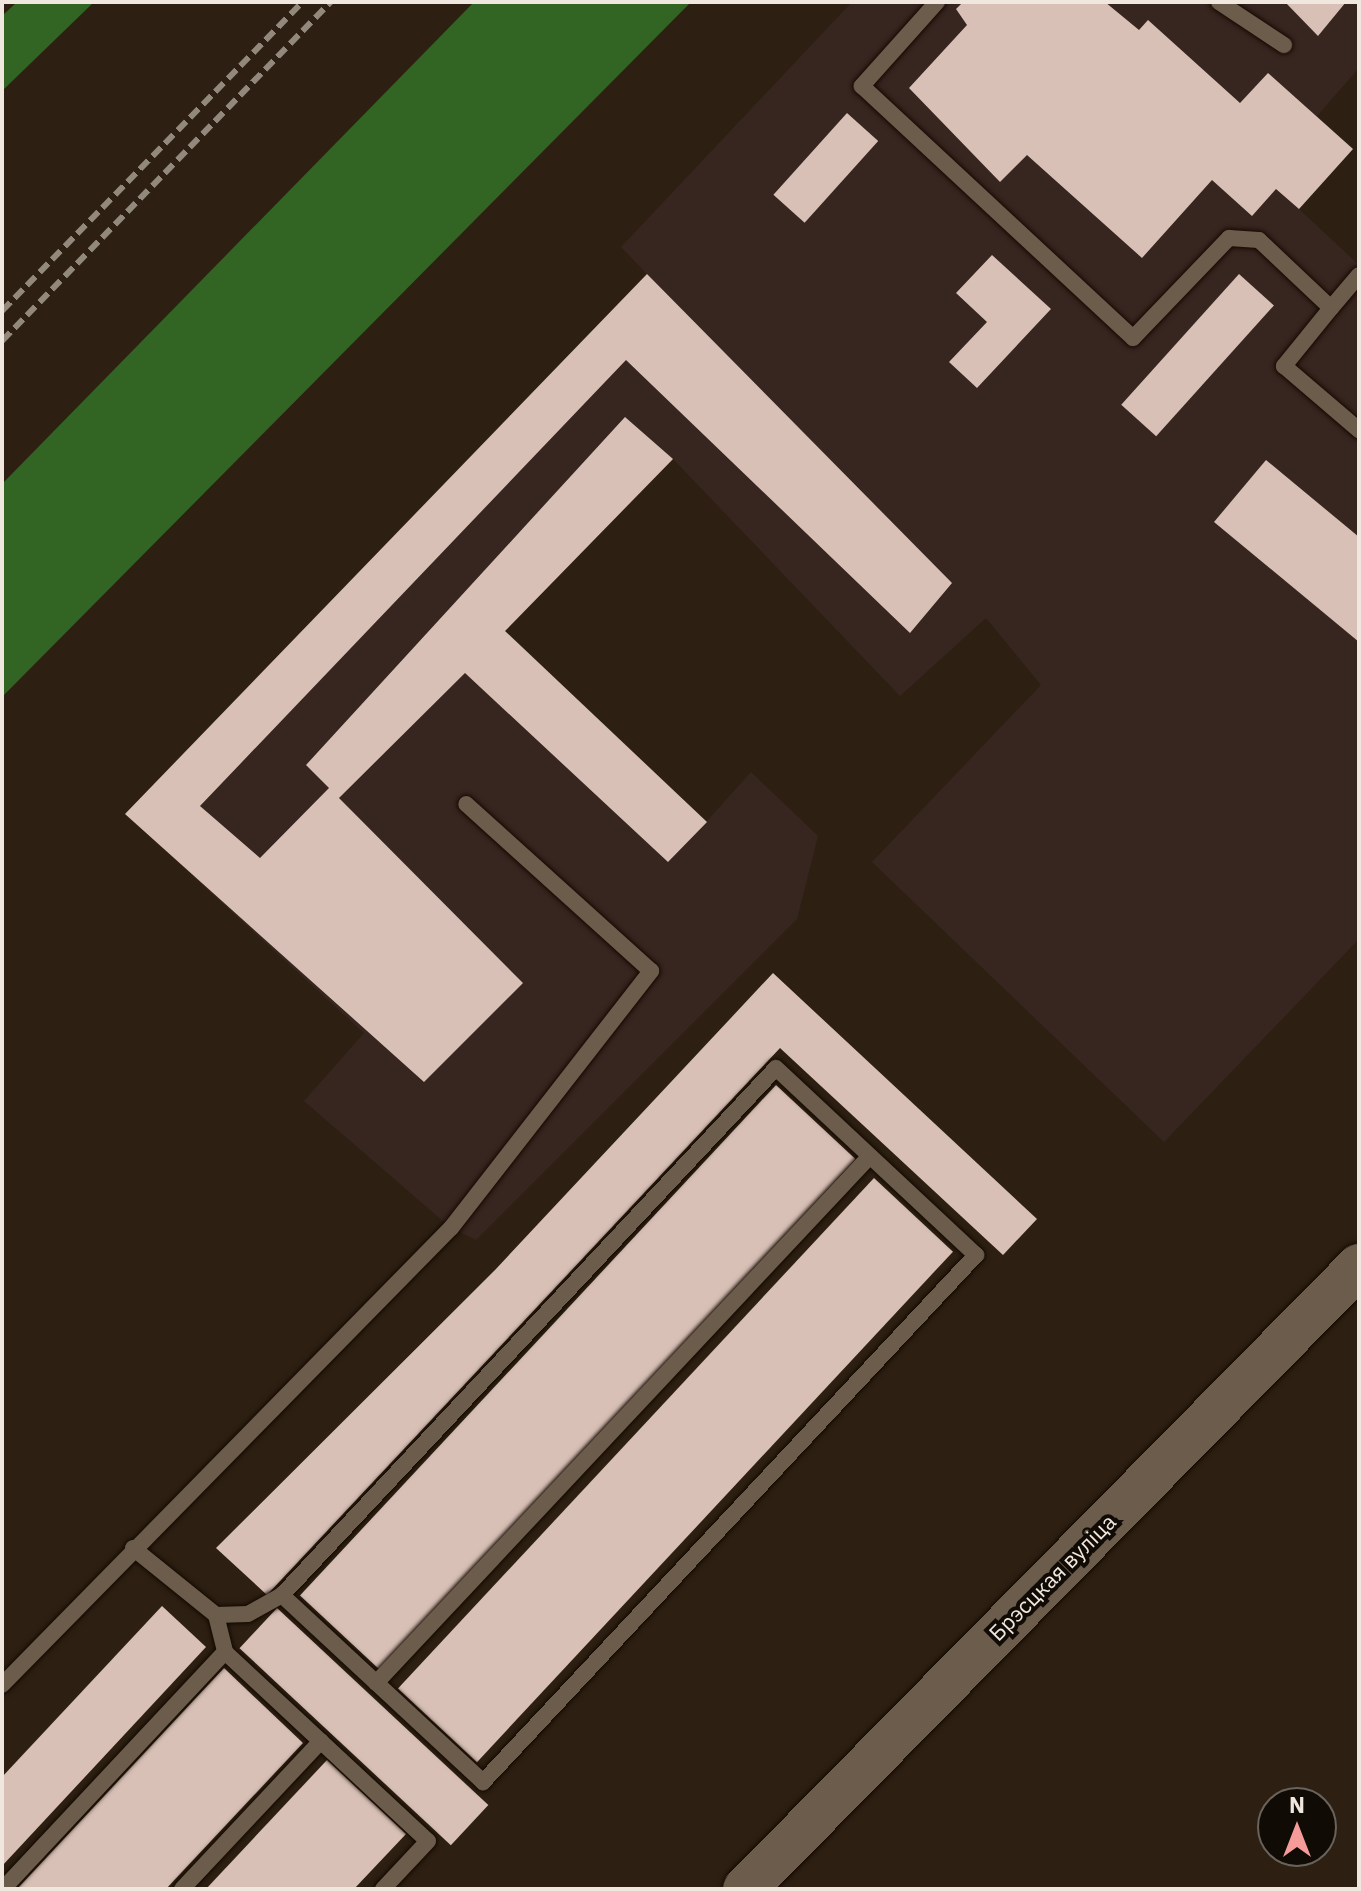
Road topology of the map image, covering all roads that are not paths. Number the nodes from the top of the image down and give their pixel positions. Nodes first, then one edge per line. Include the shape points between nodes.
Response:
1 (937, 2) edge
2 (1219, 2) edge
3 (1284, 45) dead end
4 (1359, 275) edge
5 (1331, 308) junction
6 (1359, 430) edge
7 (466, 804) dead end
8 (870, 1156) junction
9 (1359, 1266) edge
10 (133, 1548) junction
11 (282, 1595) junction
12 (216, 1615) junction
13 (225, 1652) junction
14 (376, 1683) junction
15 (2, 1685) edge
16 (321, 1741) junction
17 (3, 1889) edge
18 (182, 1889) edge
19 (383, 1889) edge
20 (745, 1889) edge

1 - 5 lane via 862,86 1133,338 1229,238 1259,240
2 - 3 lane
4 - 5 lane
5 - 6 lane via 1284,366
7 - 10 lane via 651,971 451,1228
8 - 11 lane via 776,1068
8 - 14 lane
8 - 14 lane via 976,1255 483,1782
9 - 20 main road, Брэсцкая вуліца
10 - 12 lane
10 - 15 lane
11 - 12 lane via 248,1614
11 - 14 lane
12 - 13 lane
13 - 16 lane
13 - 17 lane
16 - 18 lane
16 - 19 lane via 428,1841

